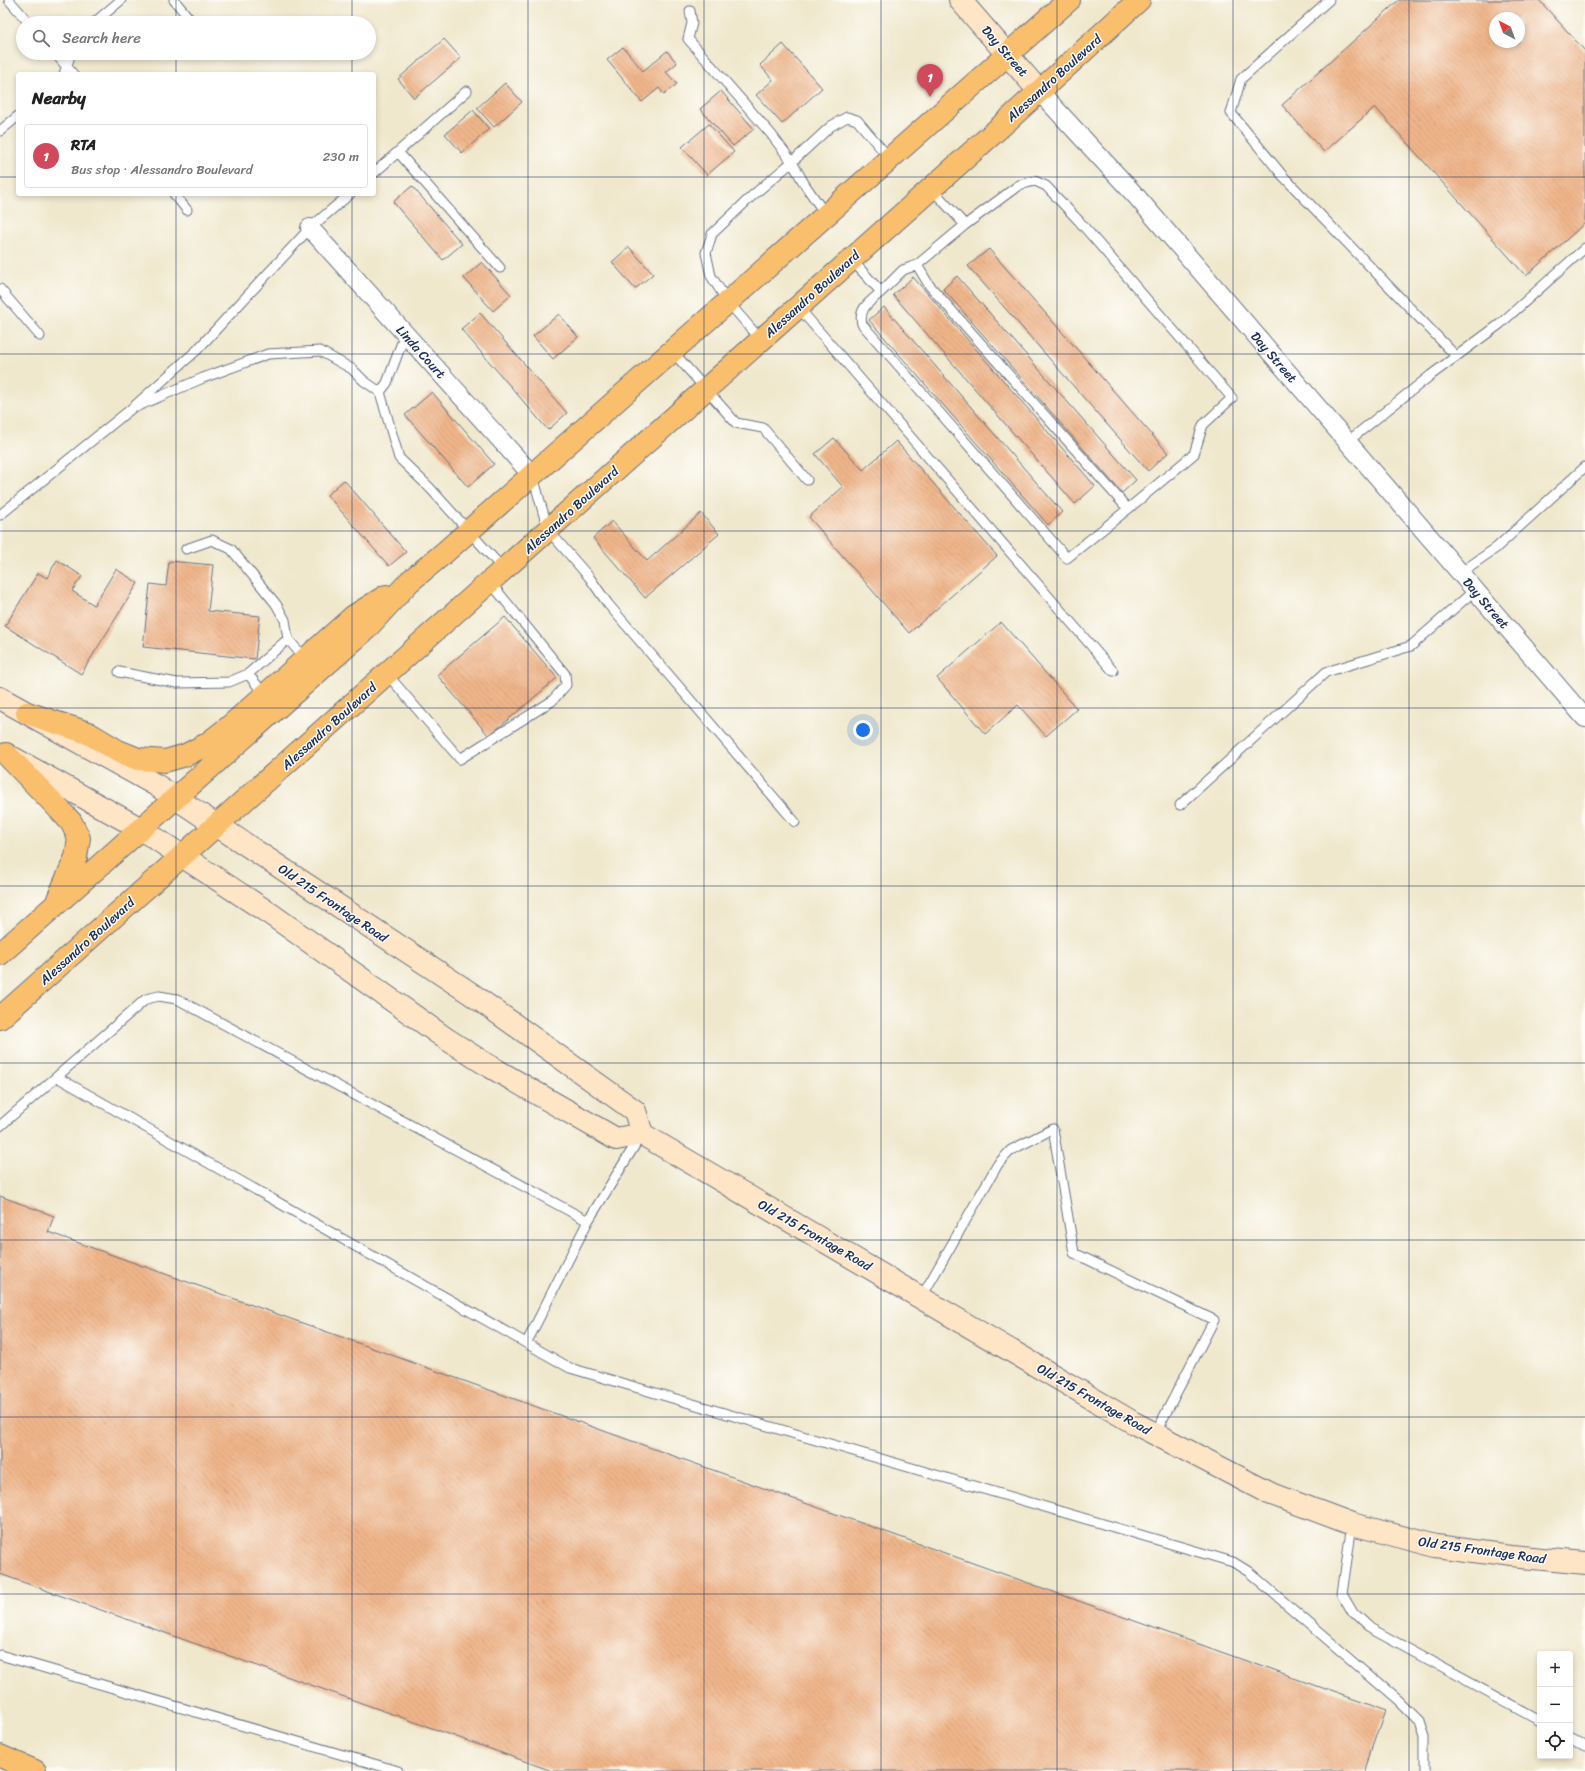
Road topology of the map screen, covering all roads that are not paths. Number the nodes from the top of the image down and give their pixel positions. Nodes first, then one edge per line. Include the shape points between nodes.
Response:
1 (9, 0) edge
2 (121, 0) edge
3 (174, 0) edge
4 (960, 0) edge
5 (1069, 0) edge
6 (1139, 0) edge
7 (1329, 0) edge
8 (690, 11) dead end
9 (23, 16) edge
10 (102, 16) edge
11 (187, 16) edge
12 (1008, 55) junction
13 (59, 60) edge
14 (68, 60) edge
15 (65, 70) edge
16 (467, 91) dead end
17 (1039, 91) junction
18 (16, 118) edge
19 (0, 131) edge
20 (398, 152) junction
21 (890, 159) junction
22 (792, 162) junction
23 (376, 171) edge
24 (931, 188) junction
25 (176, 196) edge
26 (348, 196) edge
27 (187, 210) dead end
28 (826, 215) junction
29 (965, 225) junction
30 (310, 228) junction
31 (1585, 248) edge
32 (851, 260) junction
33 (917, 265) junction
34 (500, 268) dead end
35 (0, 289) edge
36 (881, 292) junction
37 (728, 302) junction
38 (798, 307) junction
39 (405, 334) junction
40 (40, 336) dead end
41 (761, 340) junction
42 (672, 351) junction
43 (1456, 356) junction
44 (706, 389) junction
45 (380, 392) junction
46 (131, 408) junction
47 (1347, 442) junction
48 (1585, 467) edge
49 (532, 475) junction
50 (807, 480) dead end
51 (1128, 509) junction
52 (0, 515) edge
53 (548, 530) junction
54 (469, 531) junction
55 (186, 549) dead end
56 (1460, 573) junction
57 (497, 576) junction
58 (409, 582) junction
59 (1475, 590) junction
60 (288, 639) junction
61 (305, 659) junction
62 (1113, 671) dead end
63 (120, 672) dead end
64 (248, 674) junction
65 (387, 674) junction
66 (265, 695) junction
67 (0, 698) edge
68 (27, 713) junction
69 (1585, 718) edge
70 (3, 752) edge
71 (176, 798) junction
72 (1180, 805) dead end
73 (796, 822) dead end
74 (217, 825) junction
75 (141, 829) junction
76 (181, 857) junction
77 (55, 905) junction
78 (1, 951) edge
79 (0, 1018) edge
80 (57, 1077) junction
81 (0, 1126) edge
82 (642, 1134) junction
83 (588, 1221) junction
84 (921, 1298) junction
85 (527, 1342) junction
86 (1155, 1434) junction
87 (1352, 1524) junction
88 (1585, 1563) edge
89 (0, 1655) edge
90 (1537, 1719) edge
91 (1573, 1739) edge
92 (1585, 1745) edge
93 (0, 1756) edge
94 (35, 1771) edge
95 (398, 1771) edge
96 (1424, 1771) edge

1 - 9 lane
2 - 10 lane
3 - 11 lane
4 - 12 street, Day Street
5 - 12 main road
6 - 17 main road, Alessandro Boulevard
7 - 43 lane via 1241,80 1232,113 1283,176
8 - 22 lane via 692,23 688,39 771,134
12 - 17 street, Day Street
12 - 21 main road
13 - 15 lane
14 - 15 lane
16 - 20 lane
17 - 24 main road, Alessandro Boulevard
17 - 47 street, Day Street via 1136,196
18 - 19 lane
20 - 23 lane
20 - 34 lane
21 - 22 lane via 857,120 847,117 831,126
21 - 28 main road
22 - 28 lane via 804,185
22 - 37 lane via 712,234 706,254 711,276
24 - 29 lane
24 - 32 main road, Alessandro Boulevard
25 - 27 lane
26 - 30 lane
28 - 37 main road
29 - 33 lane
29 - 51 lane via 1019,185 1035,181 1046,186 1232,398 1202,425 1194,454
30 - 39 street, Linda Court
30 - 46 lane via 197,350
31 - 43 lane via 1500,324
32 - 36 lane
32 - 38 main road, Alessandro Boulevard
33 - 36 lane via 903,270
33 - 51 lane via 929,286
35 - 40 lane
36 - 51 lane via 862,309 862,324 1067,558
37 - 41 lane
37 - 42 main road
38 - 41 main road, Alessandro Boulevard
38 - 62 lane
39 - 45 lane via 387,383
39 - 49 street, Linda Court
41 - 44 main road, Alessandro Boulevard
42 - 44 lane
42 - 49 main road
43 - 47 lane
44 - 50 lane via 736,423 763,428
44 - 53 main road, Alessandro Boulevard
45 - 46 lane via 352,369 320,351 268,354
45 - 54 lane via 399,458
46 - 52 lane
47 - 56 street, Day Street
48 - 56 lane via 1496,548
49 - 53 lane
49 - 54 main road
53 - 57 main road, Alessandro Boulevard
53 - 73 lane via 589,577 608,604
54 - 57 lane
54 - 58 main road
55 - 60 lane via 212,540 231,549 276,604 285,620
56 - 59 street, Day Street
57 - 65 main road, Alessandro Boulevard
57 - 65 lane via 565,674 566,684 552,701 460,758
58 - 61 main road via 354,616
58 - 71 main road via 366,629
59 - 69 street, Day Street
59 - 72 lane via 1412,646 1326,672
60 - 61 lane
60 - 64 lane
61 - 66 main road
63 - 64 lane via 177,684 229,682
64 - 66 lane
65 - 74 main road, Alessandro Boulevard
66 - 68 main road via 206,744 186,755 165,761 138,760 88,733
67 - 68 street, Old 215 Frontage Road
68 - 71 street, Old 215 Frontage Road
70 - 75 street
70 - 77 main road via 71,822 79,838 76,857
71 - 74 street, Old 215 Frontage Road
71 - 75 main road
74 - 76 main road, Alessandro Boulevard
74 - 82 street, Old 215 Frontage Road via 470,993 635,1111
75 - 76 street
75 - 77 main road
76 - 79 main road, Alessandro Boulevard
76 - 82 street via 272,915 484,1063 616,1138
77 - 78 main road
80 - 81 lane
80 - 83 lane via 146,999 159,996 177,998
80 - 85 lane
82 - 83 lane
82 - 84 street, Old 215 Frontage Road
83 - 85 lane
84 - 86 street, Old 215 Frontage Road
84 - 86 lane via 998,1164 1011,1150 1053,1129 1074,1253 1214,1320
85 - 96 lane via 570,1368 1233,1562 1398,1700 1419,1721 1424,1737
86 - 87 street, Old 215 Frontage Road via 1269,1493
87 - 88 street, Old 215 Frontage Road via 1436,1546
87 - 90 lane via 1342,1594 1352,1613 1368,1627
89 - 95 lane
91 - 92 lane
93 - 94 main road

